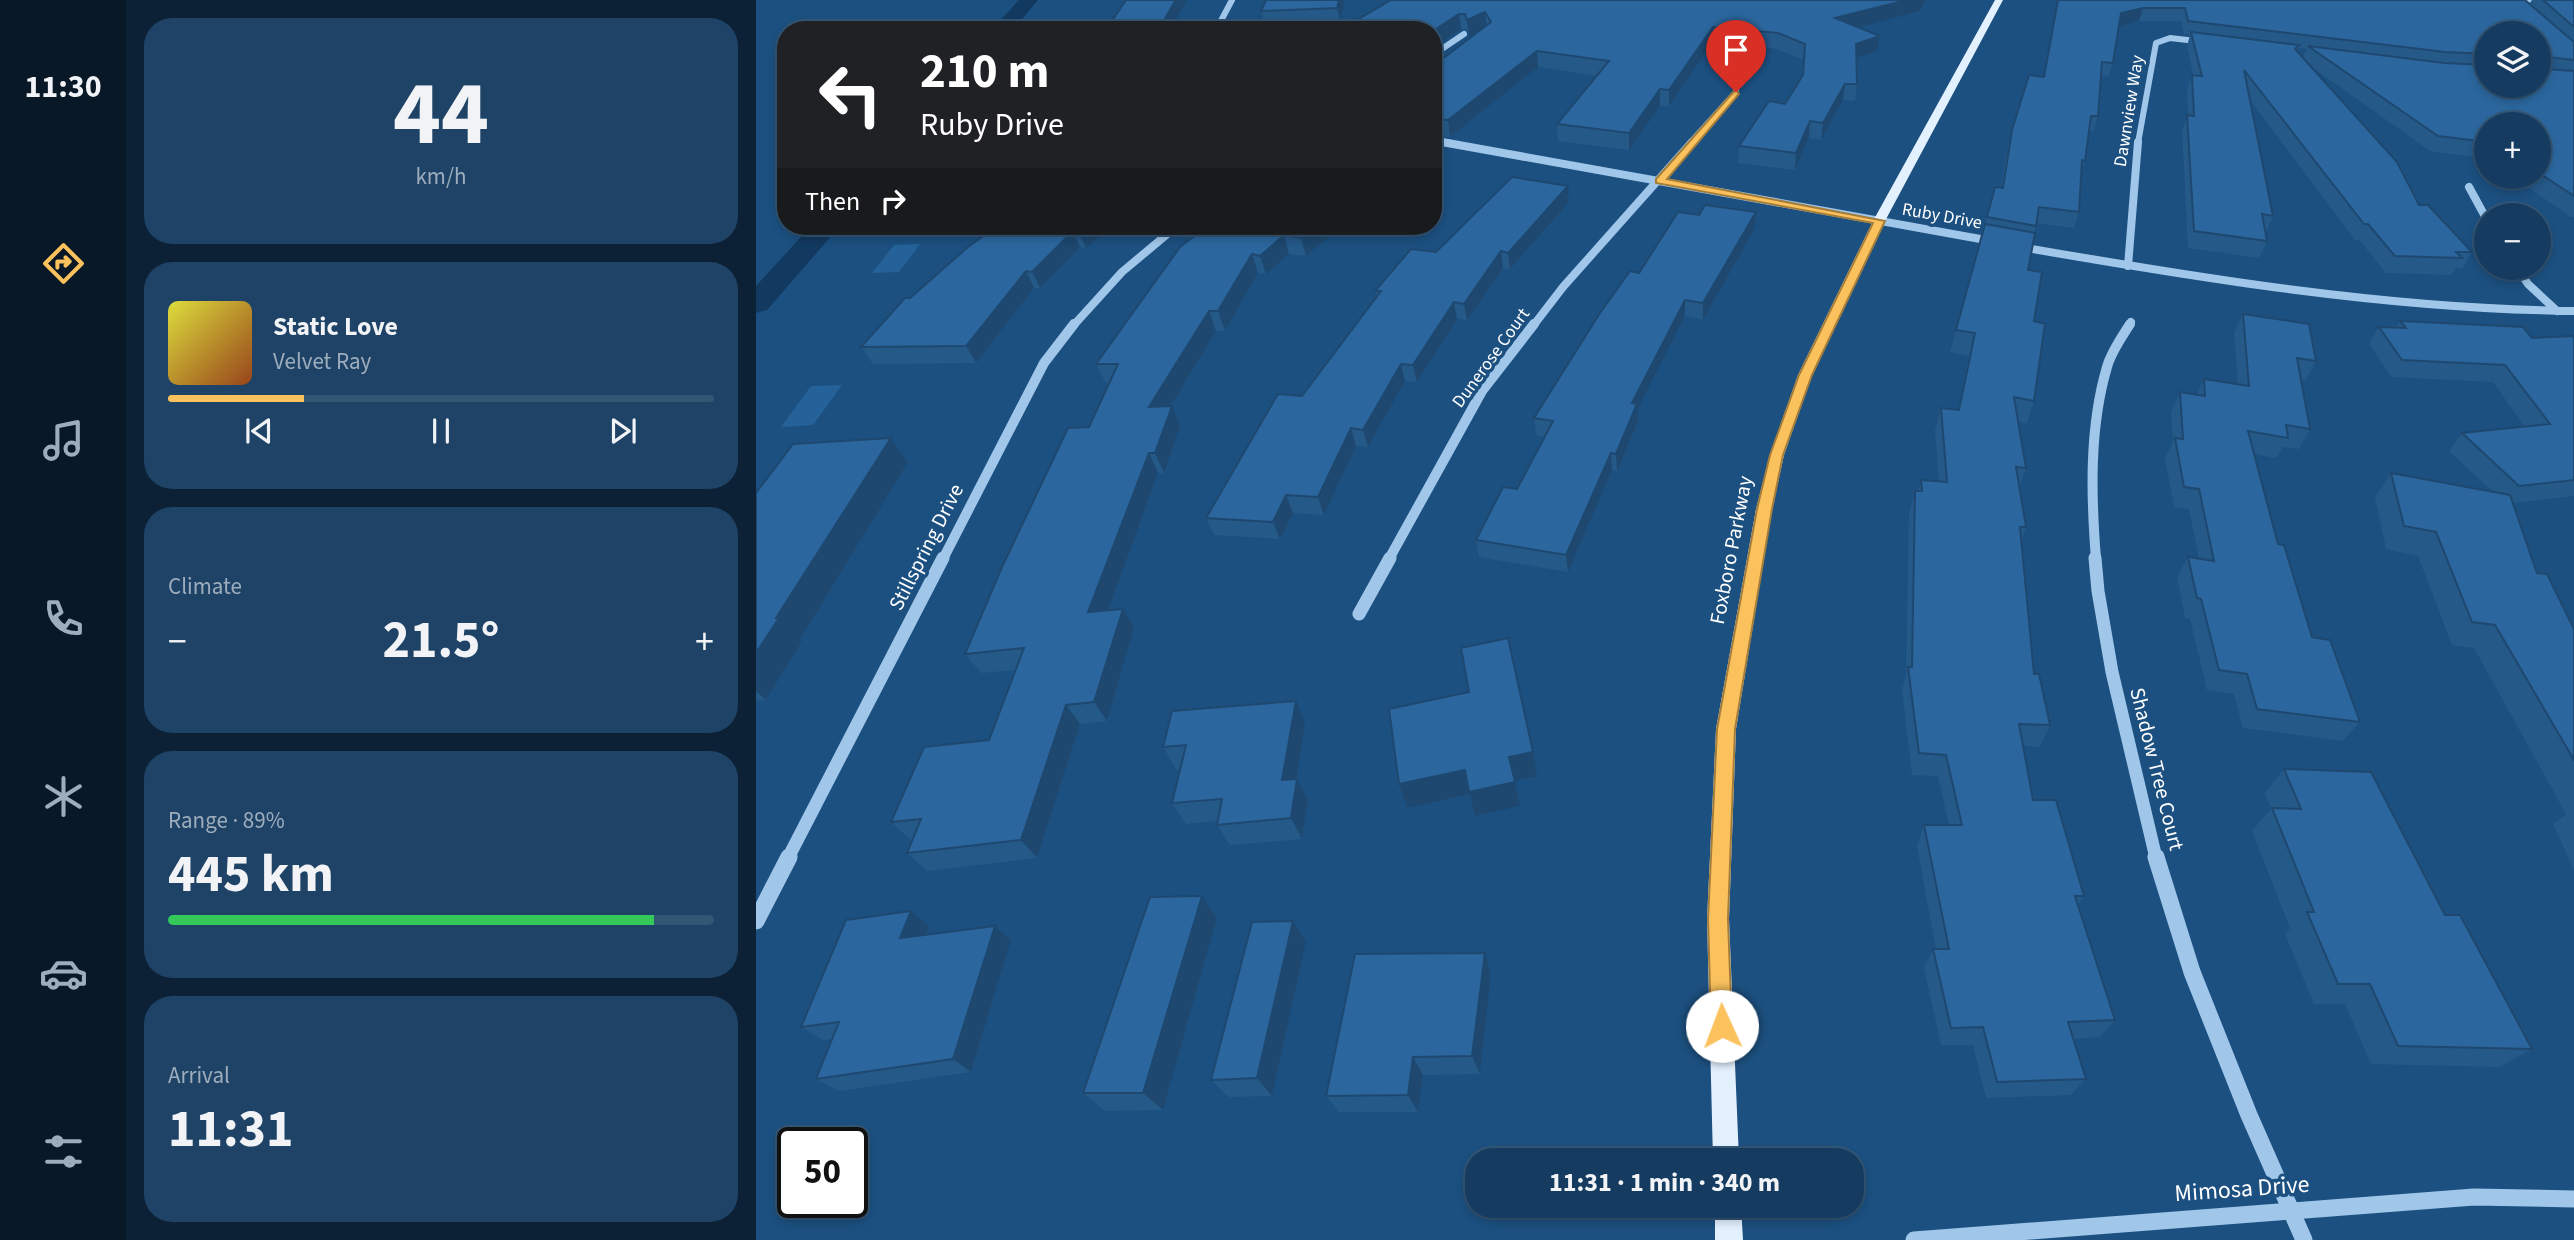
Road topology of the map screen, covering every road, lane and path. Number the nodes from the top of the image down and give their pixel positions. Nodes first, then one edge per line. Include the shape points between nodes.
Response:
1 (1231, 0) edge
2 (1999, 0) edge
3 (2515, 0) edge
4 (2574, 4) edge
5 (2520, 8) edge
6 (1220, 21) edge
7 (1464, 34) edge
8 (2220, 44) edge
9 (1442, 49) edge
10 (1735, 72) dead end
11 (1442, 142) edge
12 (1660, 181) junction
13 (2469, 187) dead end
14 (2478, 203) edge
15 (1880, 221) junction
16 (1166, 235) edge
17 (2128, 266) junction
18 (2525, 280) edge
19 (2557, 311) junction
20 (2574, 311) edge
21 (2131, 322) dead end
22 (1359, 614) dead end
23 (756, 922) edge
24 (1726, 1148) edge
25 (2574, 1199) edge
26 (2291, 1210) junction
27 (1728, 1218) edge
28 (1729, 1240) edge
29 (1914, 1240) edge
30 (2304, 1240) edge

1 - 6 street
2 - 15 main road, Foxboro Parkway
3 - 4 street
3 - 5 street
7 - 9 street
8 - 17 street, Dawnview Way via 2170,38 2156,43 2138,141
10 - 12 street, Dunerose Court via 1736,92
11 - 12 street, Ruby Drive
12 - 15 street, Ruby Drive
12 - 22 street, Dunerose Court via 1563,287 1482,391
13 - 14 street
15 - 17 street, Ruby Drive
15 - 24 main road, Foxboro Parkway via 1805,375 1777,455 1726,729 1718,919
16 - 23 street, Stillspring Drive via 1113,280 1076,319 1044,363
17 - 19 street, Ruby Drive via 2344,296
18 - 19 street
19 - 20 street, Ruby Drive
21 - 26 street, Shadow Tree Court via 2107,365 2094,440 2092,513 2097,578 2112,673 2155,855 2192,972
25 - 26 street, Mimosa Drive via 2474,1197
26 - 29 street, Mimosa Drive
26 - 30 street, Shadow Tree Court
27 - 28 main road

